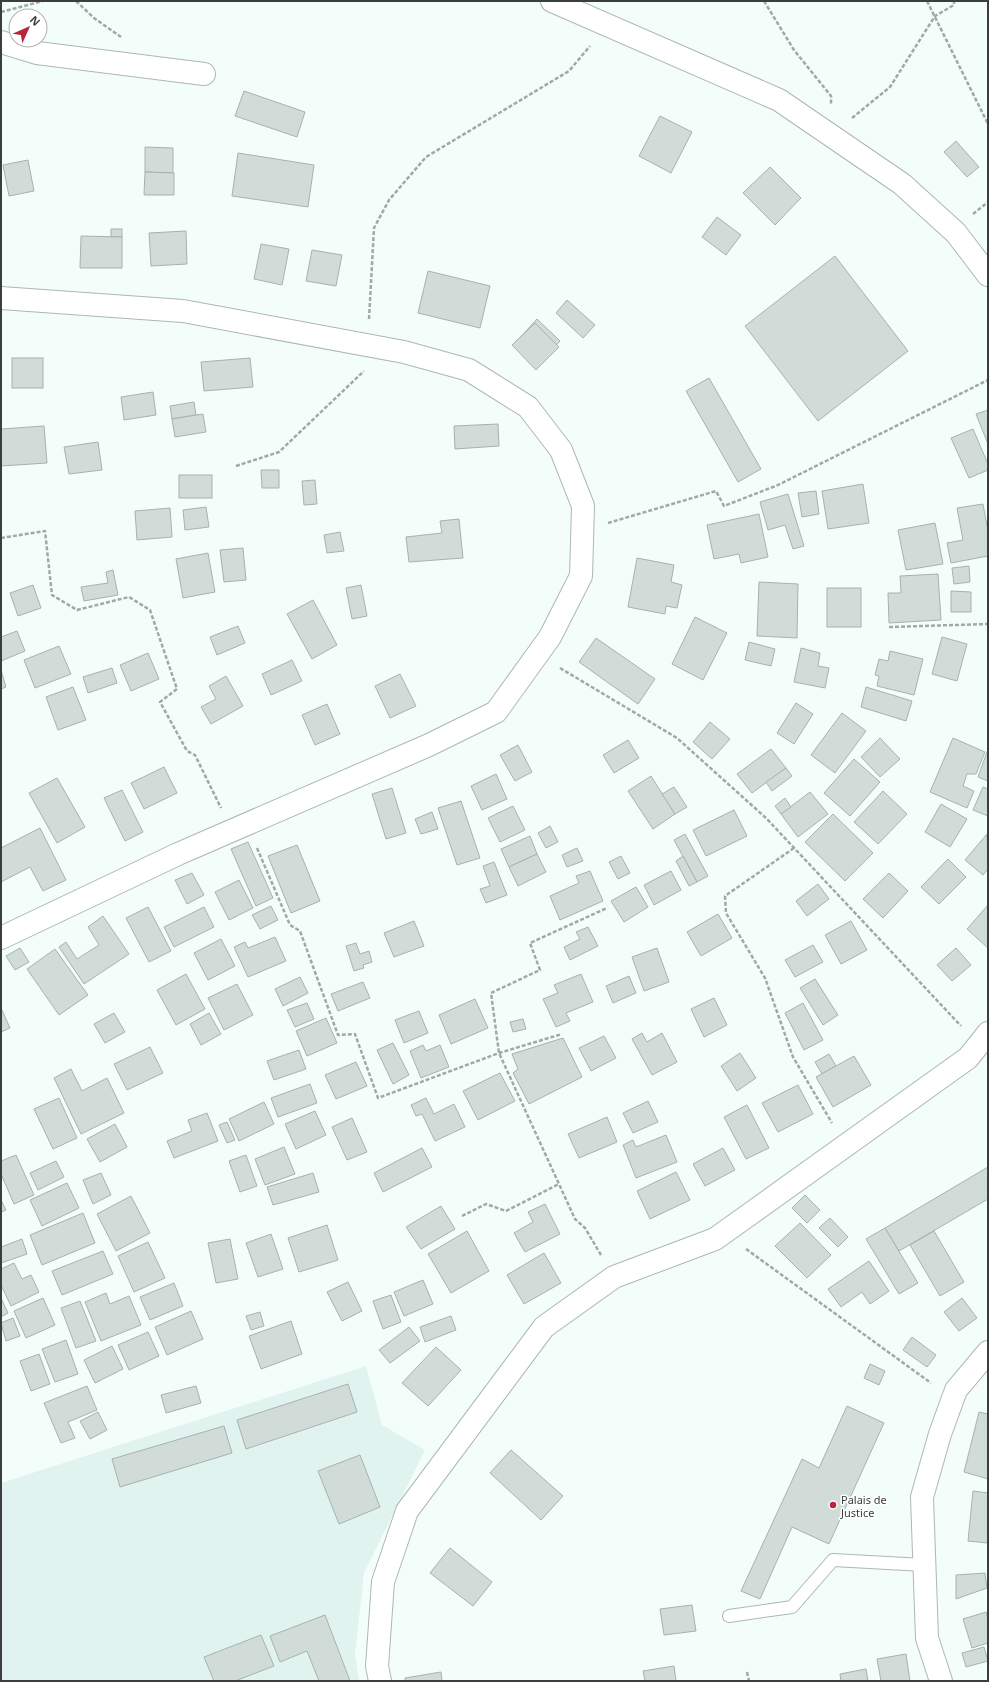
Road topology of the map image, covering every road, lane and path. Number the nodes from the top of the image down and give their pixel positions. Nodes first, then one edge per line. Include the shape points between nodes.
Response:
1 (43, 1) edge
2 (552, 1) edge
3 (764, 1) edge
4 (927, 1) edge
5 (954, 1) edge
6 (1, 12) edge
7 (935, 16) junction
8 (607, 25) junction
9 (1, 42) edge
10 (204, 74) dead end
11 (988, 124) edge
12 (831, 135) junction
13 (988, 275) edge
14 (1, 298) edge
15 (377, 347) junction
16 (988, 380) edge
17 (236, 466) dead end
18 (582, 530) junction
19 (1, 538) edge
20 (988, 624) edge
21 (888, 627) dead end
22 (537, 655) junction
23 (240, 827) junction
24 (794, 848) junction
25 (607, 908) dead end
26 (1, 938) edge
27 (562, 1034) dead end
28 (983, 1040) edge
29 (499, 1053) junction
30 (845, 1146) junction
31 (559, 1184) junction
32 (462, 1216) dead end
33 (724, 1233) junction
34 (614, 1277) junction
35 (988, 1352) edge
36 (954, 1396) junction
37 (924, 1565) junction
38 (729, 1616) dead end
39 (747, 1672) dead end
40 (380, 1681) edge
41 (749, 1681) edge
42 (941, 1681) edge

1 - 6 path
2 - 8 street
3 - 12 path via 794,50 831,96
4 - 7 path
5 - 7 path via 954,5
7 - 11 path
7 - 12 path via 890,87
8 - 12 street via 779,100
8 - 15 path via 569,71 426,157 389,200 374,228
9 - 10 street via 38,53
12 - 13 street via 902,184 956,233
14 - 15 street via 182,311
15 - 17 path via 279,452
15 - 18 street via 469,370 528,407 561,450 583,506
16 - 18 path via 778,486 724,506 716,491
18 - 22 street via 581,576 550,637
19 - 23 path via 45,531 52,595 78,610 129,597 150,610 177,689 160,702 187,751 195,755
20 - 21 path
22 - 23 street via 496,712
22 - 24 path via 677,738 766,818
23 - 26 street
23 - 29 path via 290,925 300,931 338,1035 355,1034 378,1098
24 - 28 path via 955,1018
24 - 30 path via 725,896 726,914 765,978 793,1057
25 - 29 path via 530,943 540,970 490,993
27 - 29 path
28 - 30 street via 968,1058
29 - 31 path
30 - 33 street
31 - 32 path via 506,1211 486,1204
31 - 34 path via 575,1219 585,1228
33 - 34 street via 715,1239
33 - 36 path via 927,1380
34 - 40 street via 544,1327 408,1511 383,1582 377,1666
35 - 36 street via 956,1390
36 - 37 street via 922,1497
37 - 38 lane via 833,1560 792,1607
37 - 42 street via 926,1638
39 - 41 path

